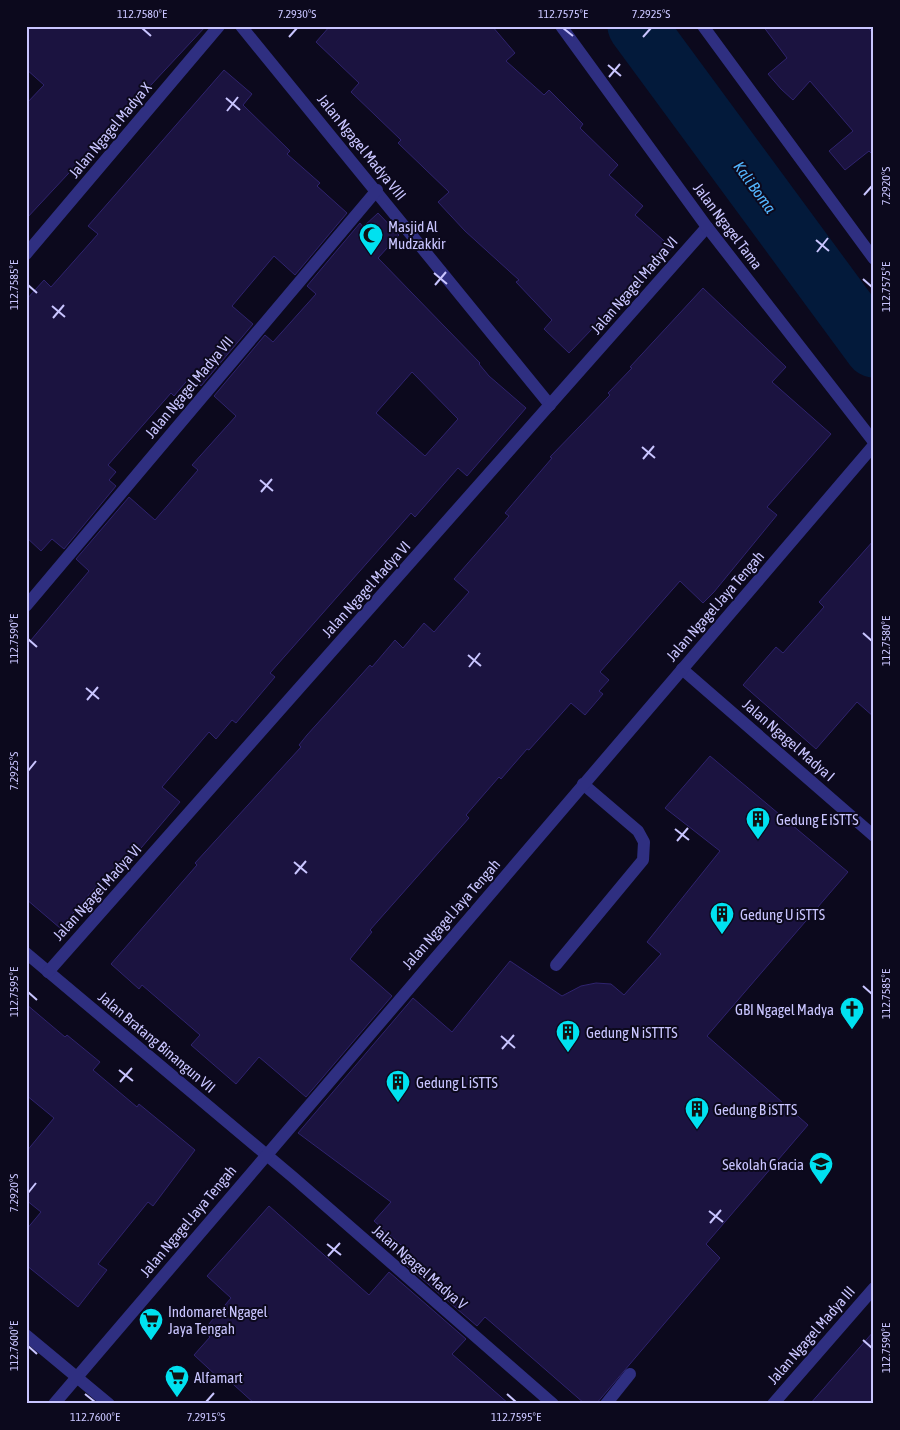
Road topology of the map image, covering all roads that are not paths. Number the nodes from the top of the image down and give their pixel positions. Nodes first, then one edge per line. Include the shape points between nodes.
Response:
1 (219, 26) edge
2 (242, 26) edge
3 (561, 26) edge
4 (704, 26) edge
5 (377, 190) junction
6 (707, 227) junction
7 (26, 254) edge
8 (874, 259) edge
9 (550, 405) junction
10 (874, 443) edge
11 (26, 606) edge
12 (682, 669) junction
13 (583, 784) junction
14 (874, 836) edge
15 (26, 953) edge
16 (556, 965) dead end
17 (48, 972) junction
18 (266, 1155) junction
19 (874, 1288) edge
20 (26, 1335) edge
21 (630, 1374) dead end
22 (77, 1377) junction
23 (54, 1404) edge
24 (109, 1404) edge
25 (553, 1404) edge
26 (606, 1404) edge
27 (773, 1404) edge

1 - 7 street, Jalan Ngagel Madya X
2 - 5 street, Jalan Ngagel Madya VIII
3 - 6 street, Jalan Ngagel Tama
4 - 8 street
5 - 9 street, Jalan Ngagel Madya VIII
5 - 11 street, Jalan Ngagel Madya VII
6 - 9 street, Jalan Ngagel Madya VI
6 - 10 street, Jalan Ngagel Tama
9 - 17 street, Jalan Ngagel Madya VI
10 - 12 street, Jalan Ngagel Jaya Tengah
12 - 13 street, Jalan Ngagel Jaya Tengah
12 - 14 street, Jalan Ngagel Madya I
13 - 16 street via 638,831 644,842 643,860
13 - 18 street, Jalan Ngagel Jaya Tengah
15 - 17 street, Jalan Bratang Binangun VII
17 - 18 street, Jalan Bratang Binangun VII
18 - 22 street, Jalan Ngagel Jaya Tengah
18 - 25 street, Jalan Ngagel Madya V
19 - 27 street, Jalan Ngagel Madya III
20 - 22 street
21 - 26 street
22 - 23 street, Jalan Ngagel Jaya Tengah
22 - 24 street

